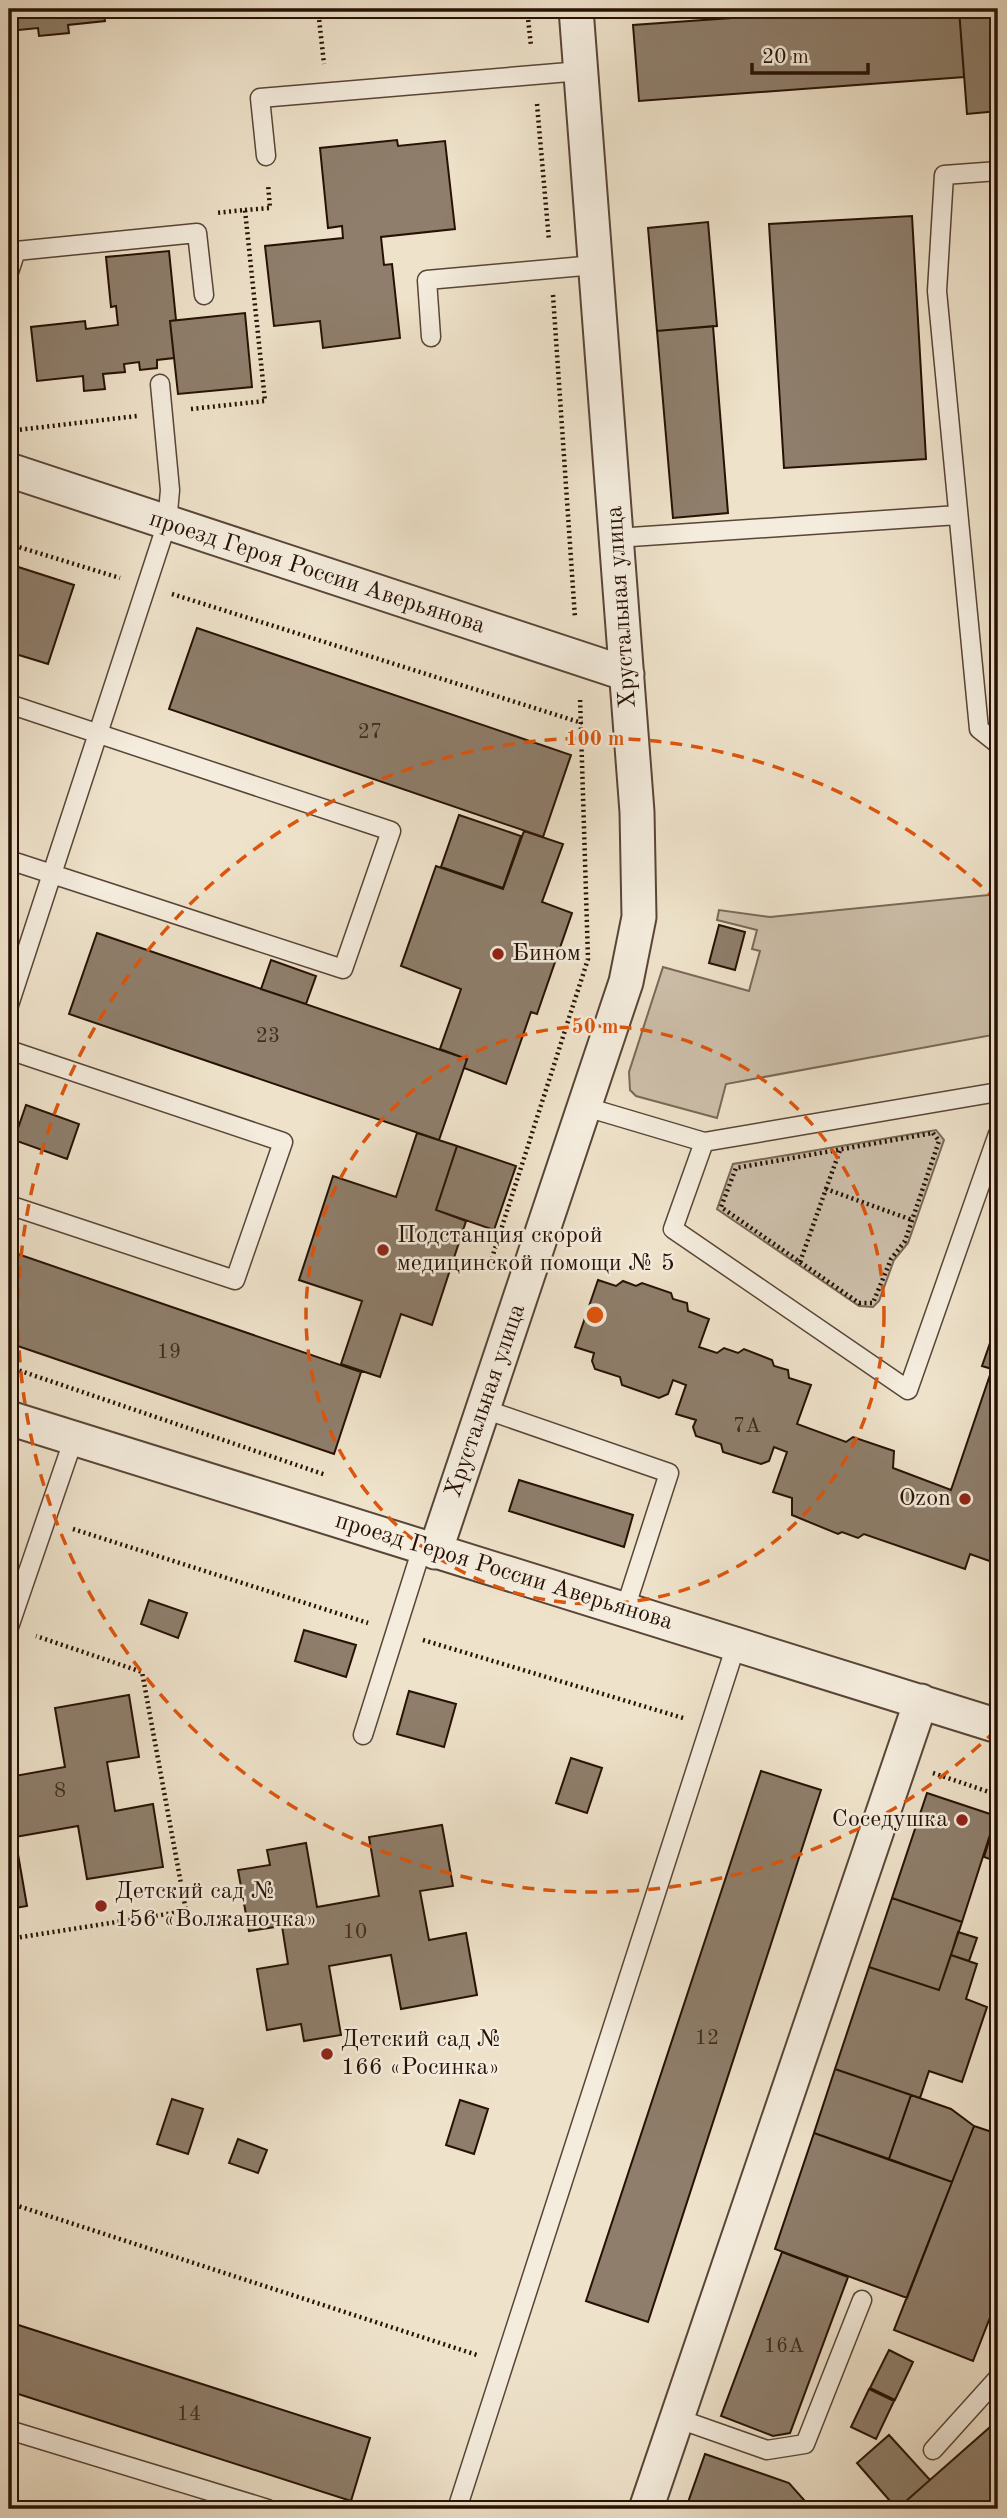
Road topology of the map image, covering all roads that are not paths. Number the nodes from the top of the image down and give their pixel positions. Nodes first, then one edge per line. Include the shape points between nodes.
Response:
1 (576, 9) edge
2 (581, 71) junction
3 (265, 156) road end
4 (998, 171) edge
5 (595, 265) junction
6 (9, 272) edge
7 (204, 295) dead end
8 (431, 337) dead end
9 (160, 384) dead end
10 (9, 470) edge
11 (958, 515) junction
12 (167, 523) junction
13 (616, 538) junction
14 (627, 674) junction
15 (9, 704) edge
16 (97, 733) junction
17 (998, 744) edge
18 (9, 860) edge
19 (51, 874) junction
20 (9, 1005) edge
21 (9, 1050) edge
22 (998, 1092) edge
23 (586, 1107) junction
24 (998, 1134) edge
25 (704, 1142) junction
26 (9, 1205) edge
27 (484, 1409) junction
28 (9, 1418) edge
29 (74, 1438) junction
30 (429, 1550) junction
31 (625, 1609) junction
32 (9, 1627) edge
33 (737, 1643) junction
34 (921, 1702) junction
35 (998, 1726) edge
36 (363, 1735) dead end
37 (862, 2300) dead end
38 (998, 2378) edge
39 (676, 2418) junction
40 (9, 2430) edge
41 (933, 2450) dead end
42 (268, 2509) edge
43 (457, 2509) edge
44 (646, 2509) edge

1 - 2 street, Хрустальная улица
2 - 3 lane via 260,98
2 - 5 street, Хрустальная улица
4 - 11 lane via 944,175 937,291
5 - 8 lane via 426,280
5 - 13 street, Хрустальная улица
6 - 7 lane via 16,251 197,233
9 - 12 lane via 170,491
10 - 12 street, проезд Героя России Аверьянова
11 - 13 lane
11 - 17 lane via 979,729
12 - 14 street, проезд Героя России Аверьянова
12 - 16 lane
13 - 14 street, Хрустальная улица
14 - 23 street, Хрустальная улица via 639,916 626,982
15 - 16 lane
16 - 19 lane
16 - 19 lane via 391,831 343,970
18 - 19 lane
19 - 20 lane
21 - 26 lane via 283,1142 234,1280
22 - 25 lane
23 - 25 lane
23 - 27 street, Хрустальная улица
24 - 25 lane via 908,1390 673,1229
27 - 30 street, Хрустальная улица
27 - 31 lane via 669,1473
28 - 29 street, проезд Героя России Аверьянова
29 - 30 street, проезд Героя России Аверьянова
29 - 32 lane
30 - 31 street, проезд Героя России Аверьянова
30 - 36 lane via 396,1632
31 - 33 street, проезд Героя России Аверьянова
33 - 34 street, проезд Героя России Аверьянова
33 - 43 lane
34 - 35 street, проезд Героя России Аверьянова
34 - 39 street
37 - 39 lane via 805,2444 767,2450
38 - 41 lane
39 - 44 street
40 - 42 lane

